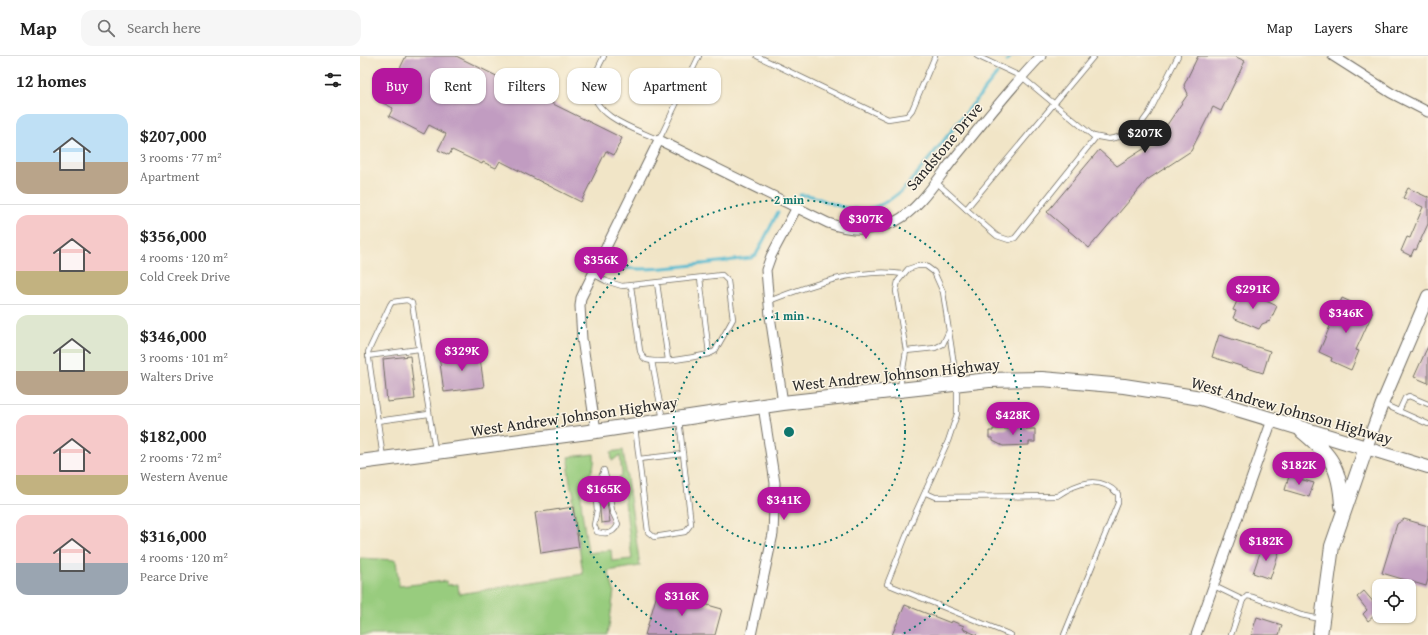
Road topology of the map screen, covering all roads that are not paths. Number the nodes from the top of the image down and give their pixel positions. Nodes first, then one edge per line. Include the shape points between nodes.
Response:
1 (604, 56) edge
2 (699, 56) edge
3 (756, 56) edge
4 (935, 56) edge
5 (977, 56) edge
6 (1041, 56) edge
7 (1094, 56) edge
8 (1178, 56) edge
9 (1333, 56) edge
10 (1022, 77) junction
11 (1053, 103) junction
12 (1428, 112) edge
13 (1096, 137) junction
14 (659, 140) junction
15 (936, 182) junction
16 (966, 208) junction
17 (796, 209) junction
18 (592, 274) junction
19 (902, 274) junction
20 (700, 278) junction
21 (657, 283) junction
22 (632, 286) junction
23 (1428, 296) edge
24 (769, 301) junction
25 (949, 330) junction
26 (419, 350) junction
27 (906, 351) junction
28 (709, 354) junction
29 (368, 356) junction
30 (652, 360) junction
31 (668, 360) junction
32 (957, 384) junction
33 (899, 390) junction
34 (783, 403) junction
35 (1382, 404) junction
36 (1428, 404) edge
37 (763, 406) junction
38 (1399, 411) junction
39 (429, 414) junction
40 (678, 418) junction
41 (1272, 420) junction
42 (378, 421) junction
43 (663, 421) junction
44 (1428, 424) edge
45 (635, 425) junction
46 (1299, 428) junction
47 (596, 431) junction
48 (1366, 448) junction
49 (435, 452) junction
50 (683, 454) junction
51 (383, 459) junction
52 (639, 459) junction
53 (360, 462) edge
54 (1428, 467) edge
55 (604, 470) joint
56 (926, 493) junction
57 (1343, 510) junction
58 (1214, 586) junction
59 (1243, 600) junction
60 (1321, 619) junction
61 (751, 635) edge
62 (1011, 635) edge
63 (1064, 635) edge
64 (1196, 635) edge
65 (1232, 635) edge
66 (1320, 635) edge

1 - 14 lane via 592,86 600,108 614,118
2 - 14 lane
3 - 4 lane via 888,119 906,116 912,110
5 - 10 lane
6 - 10 street, Sandstone Drive
7 - 11 lane
8 - 13 lane via 1144,121 1119,137
9 - 12 street via 1391,93
10 - 11 lane
10 - 15 street, Sandstone Drive
11 - 13 lane
11 - 16 lane
13 - 16 lane via 1015,238 1009,240 997,236
14 - 17 street, Sandstone Drive
14 - 18 street
15 - 16 lane
15 - 17 street, Sandstone Drive via 897,221 880,227 859,230 842,228
17 - 24 street via 766,270
18 - 22 lane via 622,286
18 - 47 street via 580,306
19 - 24 lane via 887,271 826,280
19 - 25 lane via 917,266 926,266 934,272 943,292
19 - 27 lane via 896,291
20 - 21 lane
20 - 28 lane
20 - 28 lane via 722,275 726,277 733,314 715,351
21 - 22 lane
21 - 31 lane
22 - 30 lane via 640,351 643,358
23 - 35 street
24 - 34 street
25 - 27 lane via 943,344 935,348
25 - 32 lane
26 - 29 lane
26 - 29 lane via 412,303 407,300 396,301 390,305
26 - 39 lane
27 - 33 lane
28 - 31 lane
29 - 42 lane
30 - 31 lane
30 - 43 lane
32 - 33 main road, West Andrew Johnson Highway
32 - 41 main road, West Andrew Johnson Highway via 988,380 1042,379 1124,386 1201,398
32 - 56 lane via 957,414
33 - 34 main road, West Andrew Johnson Highway
34 - 37 main road, West Andrew Johnson Highway
35 - 38 lane
35 - 48 street
36 - 38 lane via 1409,396 1405,398
37 - 40 main road, West Andrew Johnson Highway
37 - 61 street via 775,483 773,534
38 - 44 lane
39 - 42 lane
39 - 49 lane
40 - 43 main road, West Andrew Johnson Highway
40 - 50 lane
41 - 46 main road, West Andrew Johnson Highway
41 - 58 street
42 - 51 lane
43 - 45 main road, West Andrew Johnson Highway
45 - 47 main road, West Andrew Johnson Highway
45 - 52 lane
46 - 48 main road, West Andrew Johnson Highway
46 - 57 main road via 1314,440 1334,465
47 - 49 main road, West Andrew Johnson Highway
48 - 54 street, West Andrew Johnson Highway
48 - 57 main road
49 - 51 main road, West Andrew Johnson Highway
50 - 52 lane
50 - 52 lane via 691,527 685,532 654,537 648,532
51 - 53 main road, West Andrew Johnson Highway
55 - 55 lane via 595,492 597,510 594,525 597,532 604,534 616,530 618,524 612,511
56 - 62 lane via 914,516 888,584
56 - 63 lane via 935,498 1058,496 1070,488 1088,482 1110,485 1118,494 1118,503
57 - 60 main road via 1332,546
58 - 59 lane
58 - 64 street
59 - 60 lane via 1247,596 1253,597 1301,615
59 - 65 lane
60 - 66 main road

